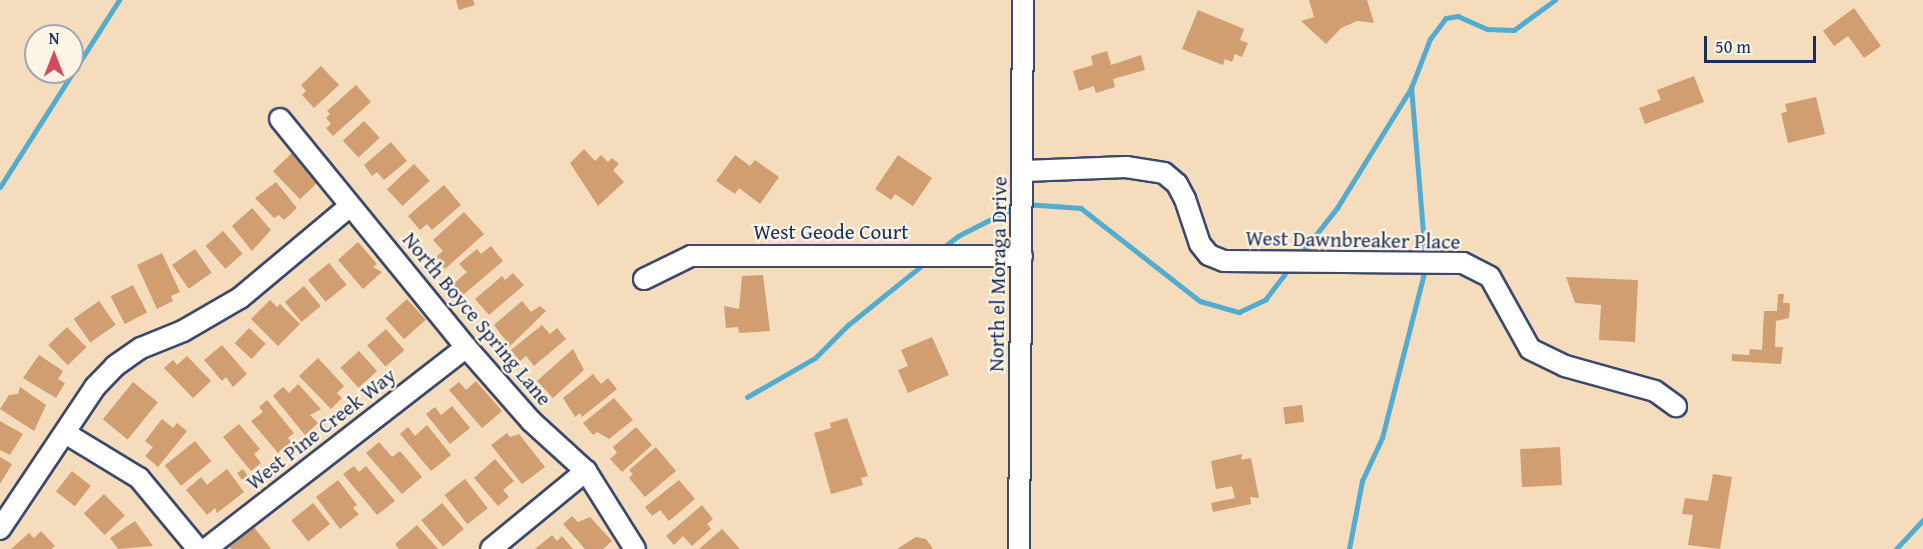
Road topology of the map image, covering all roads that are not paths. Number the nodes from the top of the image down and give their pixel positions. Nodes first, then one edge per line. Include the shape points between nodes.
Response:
1 (1023, 0) edge
2 (280, 119) dead end
3 (1024, 171) junction
4 (350, 206) junction
5 (1022, 256) junction
6 (644, 279) dead end
7 (465, 347) junction
8 (1676, 406) dead end
9 (64, 433) junction
10 (586, 471) junction
11 (0, 529) edge
12 (198, 549) edge
13 (206, 549) edge
14 (491, 549) edge
15 (635, 549) edge
16 (1019, 549) edge

1 - 3 street, North el Moraga Drive
2 - 4 street, North Boyce Spring Lane
3 - 5 street, North el Moraga Drive
3 - 8 street, West Dawnbreaker Place via 1126,167 1164,173 1177,184 1185,199 1200,244 1209,255 1224,261 1470,265 1490,277 1530,348 1565,366 1655,391
4 - 7 street, North Boyce Spring Lane
4 - 9 street via 240,298 183,331 141,348 115,366 95,387
5 - 6 street, West Geode Court via 690,256
5 - 16 street, North el Moraga Drive
7 - 10 street, North Boyce Spring Lane via 531,421
7 - 13 street, West Pine Creek Way
9 - 11 street
9 - 12 street via 139,478
10 - 14 street
10 - 15 street, North Boyce Spring Lane

